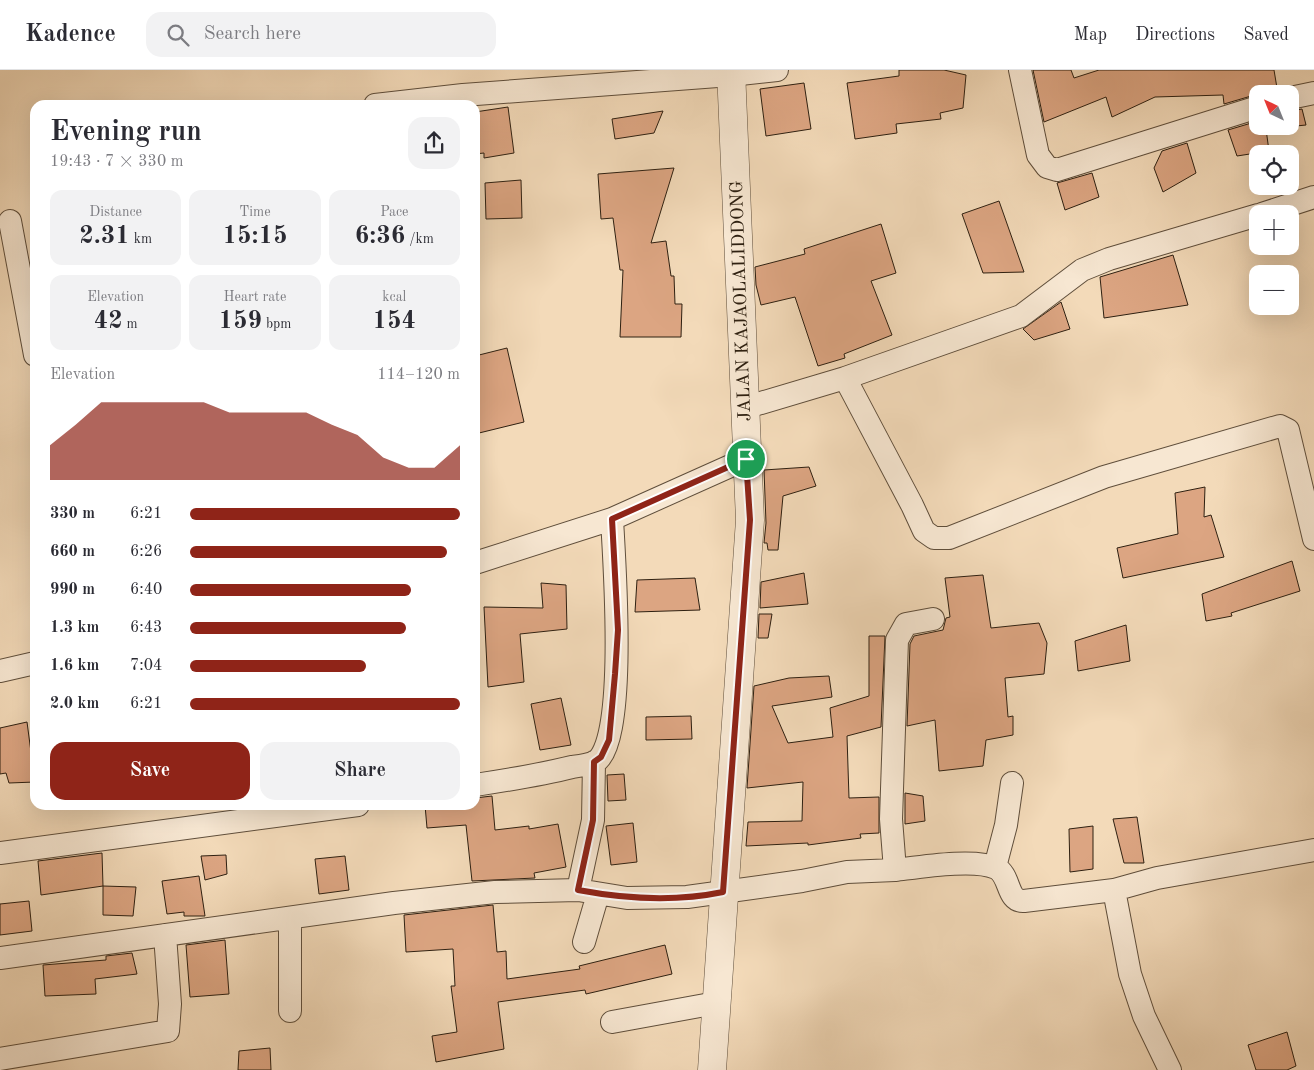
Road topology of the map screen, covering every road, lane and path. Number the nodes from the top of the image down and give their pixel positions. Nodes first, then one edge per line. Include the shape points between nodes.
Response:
1 (777, 70) edge
2 (1020, 70) edge
3 (731, 73) edge
4 (1314, 92) edge
5 (1299, 96) edge
6 (425, 100) edge
7 (1249, 110) edge
8 (1314, 197) edge
9 (1290, 205) edge
10 (1249, 218) edge
11 (10, 221) dead end
12 (30, 328) edge
13 (845, 378) junction
14 (744, 408) junction
15 (746, 459) junction
16 (612, 519) junction
17 (1314, 539) edge
18 (480, 561) edge
19 (933, 619) dead end
20 (30, 664) edge
21 (0, 671) edge
22 (594, 762) junction
23 (1012, 783) dead end
24 (480, 784) edge
25 (321, 810) edge
26 (1314, 850) edge
27 (0, 853) edge
28 (995, 867) junction
29 (895, 870) junction
30 (1114, 890) junction
31 (588, 892) junction
32 (723, 892) junction
33 (290, 918) junction
34 (165, 935) junction
35 (584, 942) dead end
36 (0, 958) edge
37 (716, 1003) junction
38 (290, 1011) dead end
39 (612, 1022) dead end
40 (0, 1059) edge
41 (712, 1070) edge
42 (1170, 1070) edge

1 - 3 street
2 - 7 street via 1038,155 1048,168 1057,170
3 - 6 street
3 - 14 street, JALAN KAJAOLALIDDONG
4 - 5 street
8 - 9 street
10 - 13 street via 1108,259 1082,270 1020,316
11 - 12 street
13 - 14 street
13 - 17 street via 924,531 934,538 949,538 1104,477 1280,426 1288,430
14 - 15 street, JALAN KAJAOLALIDDONG
15 - 16 street
15 - 32 street, JALAN KAJAOLALIDDONG via 750,520
16 - 18 street
16 - 22 street via 618,630 616,659 609,740 601,757
19 - 29 street via 906,624 897,640 891,819
20 - 21 street
22 - 24 street
22 - 31 street
23 - 28 street
25 - 27 street
26 - 30 street via 1157,878
28 - 29 street via 955,864
28 - 30 street via 1002,871 1013,897 1019,901
29 - 32 street via 848,872
30 - 42 street via 1130,974 1144,1016
31 - 32 street via 627,898
31 - 33 street via 486,893 394,902
31 - 35 street
32 - 37 street, JALAN KAJAOLALIDDONG
33 - 34 street
33 - 38 street
34 - 36 street
34 - 40 street via 170,1004 168,1031
37 - 39 street
37 - 41 street, JALAN KAJAOLALIDDONG

